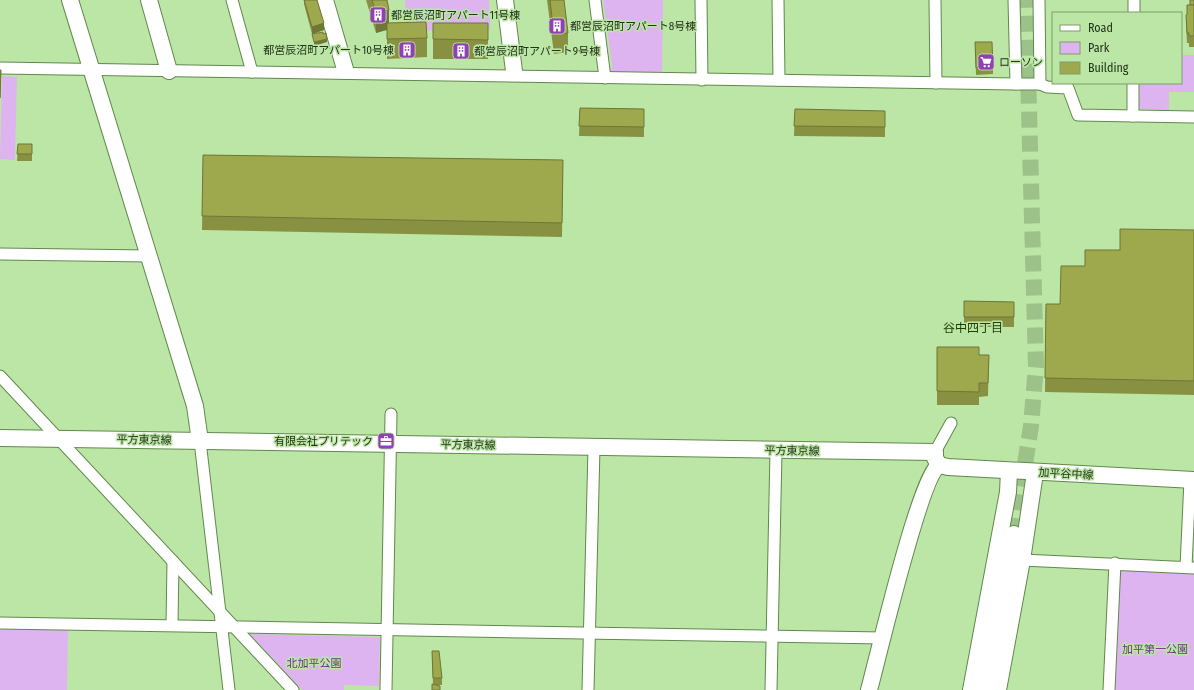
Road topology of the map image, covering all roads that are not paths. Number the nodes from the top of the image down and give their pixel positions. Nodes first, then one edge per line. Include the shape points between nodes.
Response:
1 (70, 0) edge
2 (149, 0) edge
3 (232, 0) edge
4 (325, 0) edge
5 (505, 0) edge
6 (595, 0) edge
7 (701, 0) edge
8 (778, 0) edge
9 (934, 0) edge
10 (1014, 0) edge
11 (1039, 0) edge
12 (1134, 0) edge
13 (1134, 12) edge
14 (0, 68) edge
15 (91, 70) junction
16 (169, 72) junction
17 (252, 72) junction
18 (346, 72) junction
19 (514, 74) junction
20 (604, 78) junction
21 (702, 80) junction
22 (779, 80) junction
23 (936, 83) junction
24 (1016, 84) junction
25 (1040, 84) junction
26 (1133, 84) edge
27 (1133, 116) junction
28 (1194, 117) edge
29 (0, 254) edge
30 (149, 256) junction
31 (0, 376) edge
32 (391, 414) dead end
33 (951, 423) dead end
34 (0, 438) edge
35 (58, 438) junction
36 (200, 441) junction
37 (392, 444) junction
38 (594, 448) junction
39 (776, 451) junction
40 (937, 459) junction
41 (1009, 471) junction
42 (1035, 473) junction
43 (1192, 480) edge
44 (1014, 534) tunnel mouth
45 (1022, 560) junction
46 (173, 561) junction
47 (1115, 564) junction
48 (1190, 567) edge
49 (218, 609) junction
50 (0, 623) edge
51 (172, 625) junction
52 (221, 626) junction
53 (234, 627) junction
54 (387, 630) junction
55 (589, 633) junction
56 (772, 636) junction
57 (883, 638) junction
58 (229, 690) edge
59 (294, 690) edge
60 (386, 690) edge
61 (588, 690) edge
62 (771, 690) edge
63 (869, 690) edge
64 (972, 690) edge
65 (986, 690) edge
66 (998, 690) edge
67 (1109, 690) edge

1 - 15 street
2 - 16 street
3 - 17 street
4 - 18 street
5 - 19 street
6 - 20 street
7 - 21 street
8 - 22 street
9 - 23 street
10 - 24 street
11 - 25 street
12 - 13 street
14 - 15 street
15 - 16 street
15 - 30 street
16 - 17 street
17 - 18 street
18 - 19 street
19 - 20 street
20 - 21 street
21 - 22 street
22 - 23 street
23 - 24 street
24 - 25 street
25 - 27 street via 1068,88 1078,115
26 - 27 street
27 - 28 street
29 - 30 street
30 - 36 street via 195,406
31 - 35 street
32 - 37 street
33 - 40 street
34 - 35 street, 平方東京線
35 - 36 street, 平方東京線
35 - 46 street
36 - 37 street, 平方東京線
36 - 49 street
37 - 38 street, 平方東京線
37 - 54 street
38 - 39 street, 平方東京線
38 - 55 street
39 - 40 street, 平方東京線
39 - 56 street
40 - 41 street, 加平谷中線 via 948,467
40 - 57 street via 917,510
41 - 42 street, 加平谷中線
41 - 64 street via 1008,492
42 - 43 street, 加平谷中線
42 - 45 street
43 - 48 street
44 - 65 street
45 - 47 street
45 - 66 street
46 - 49 street
46 - 51 street
47 - 48 street
47 - 67 street
49 - 52 street
49 - 53 street
50 - 51 street
51 - 52 street
52 - 53 street
52 - 58 street
53 - 54 street
53 - 59 street
54 - 55 street
54 - 60 street
55 - 56 street
55 - 61 street
56 - 57 street
56 - 62 street
57 - 63 street

